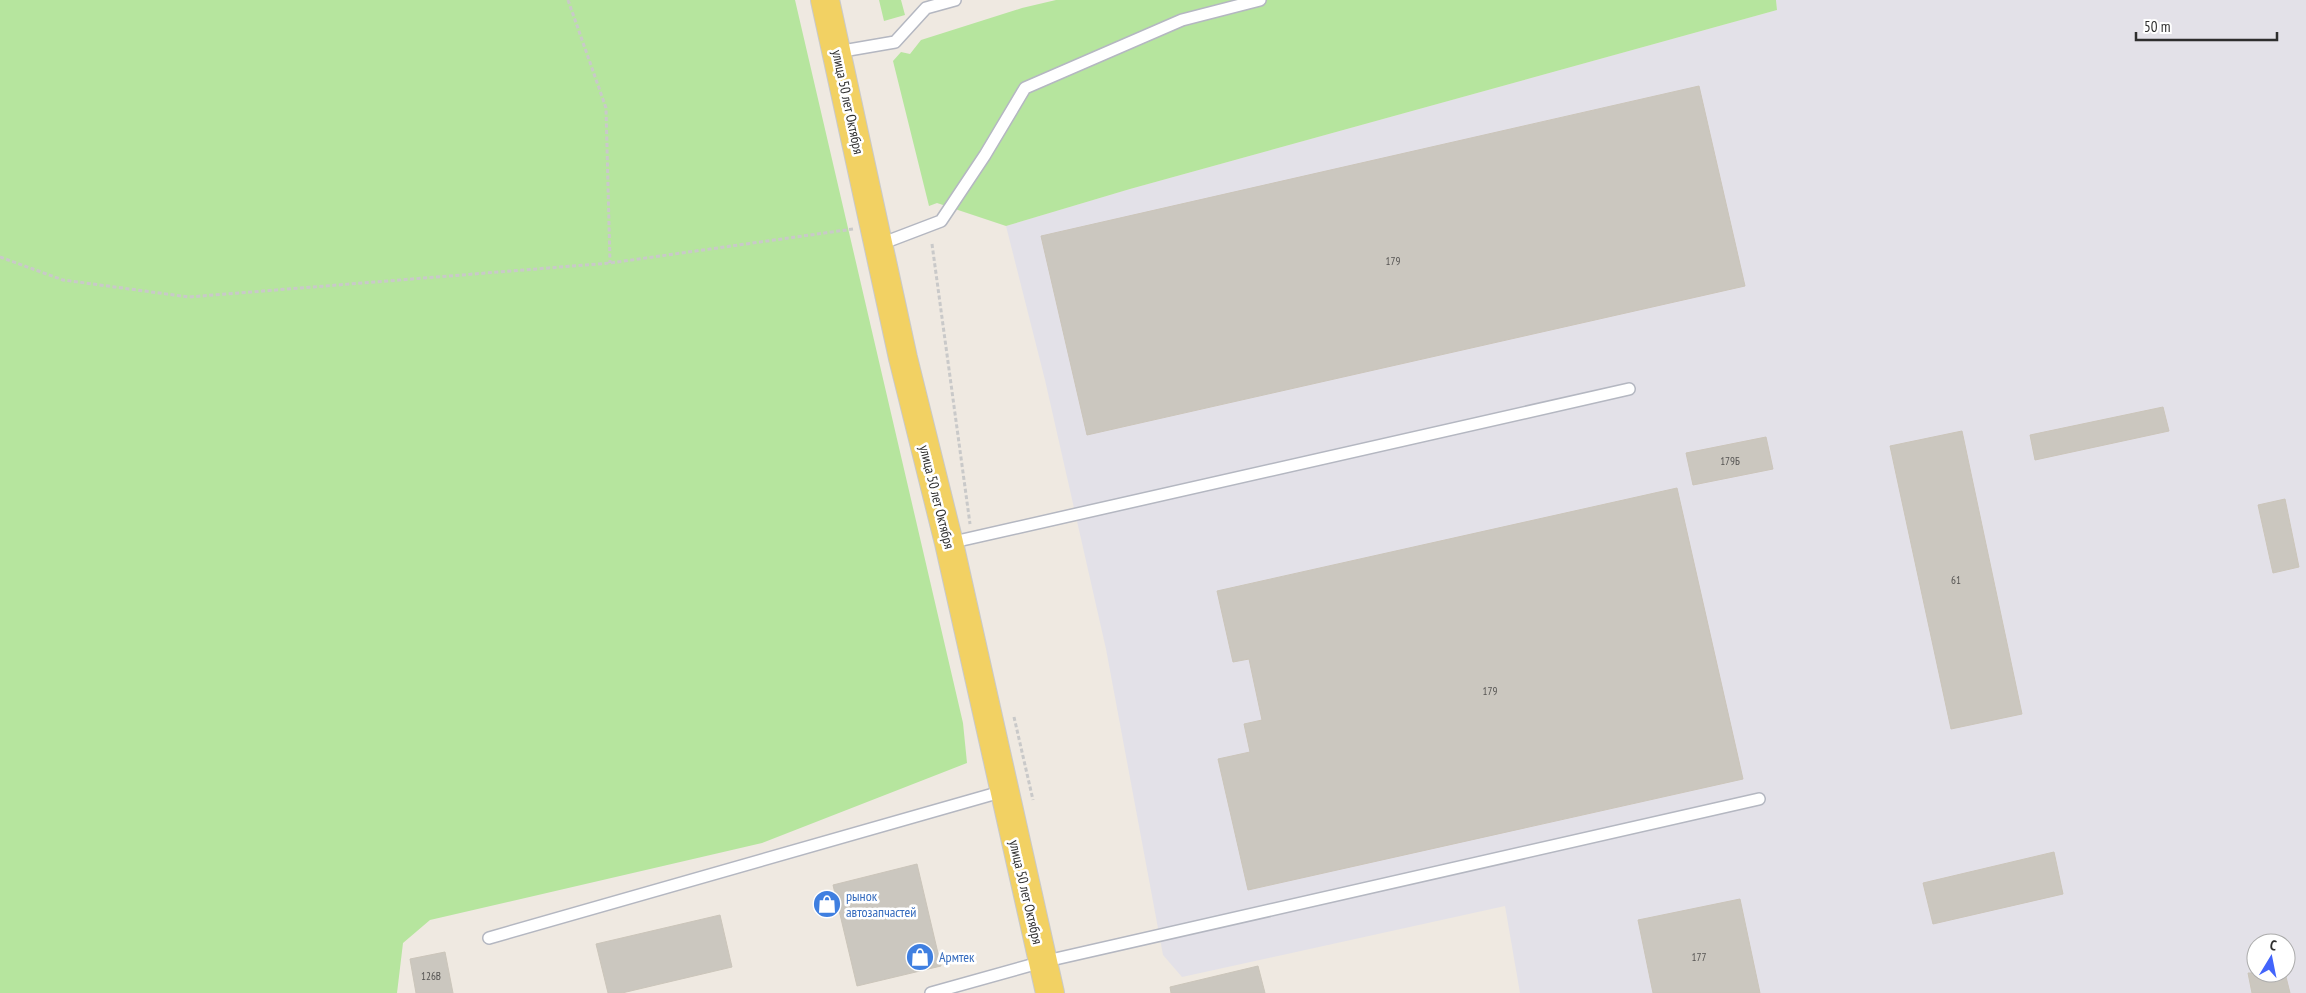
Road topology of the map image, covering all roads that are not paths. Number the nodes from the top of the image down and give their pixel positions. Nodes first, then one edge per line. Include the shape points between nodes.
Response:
1 (825, 0) edge
2 (955, 0) edge
3 (1260, 0) edge
4 (925, 4) edge
5 (850, 51) junction
6 (876, 236) junction
7 (1629, 389) dead end
8 (949, 543) junction
9 (1004, 791) junction
10 (1759, 798) dead end
11 (489, 938) dead end
12 (1042, 962) junction
13 (931, 993) edge
14 (1050, 993) edge

1 - 5 main road, улица 50 лет Октября
2 - 4 lane
3 - 6 lane via 1182,20 1024,88 940,221
4 - 5 lane via 895,42
5 - 6 main road, улица 50 лет Октября
6 - 8 main road, улица 50 лет Октября
7 - 8 lane
8 - 9 main road, улица 50 лет Октября
9 - 11 lane
9 - 12 main road, улица 50 лет Октября
10 - 12 lane
12 - 13 lane
12 - 14 main road, улица 50 лет Октября

